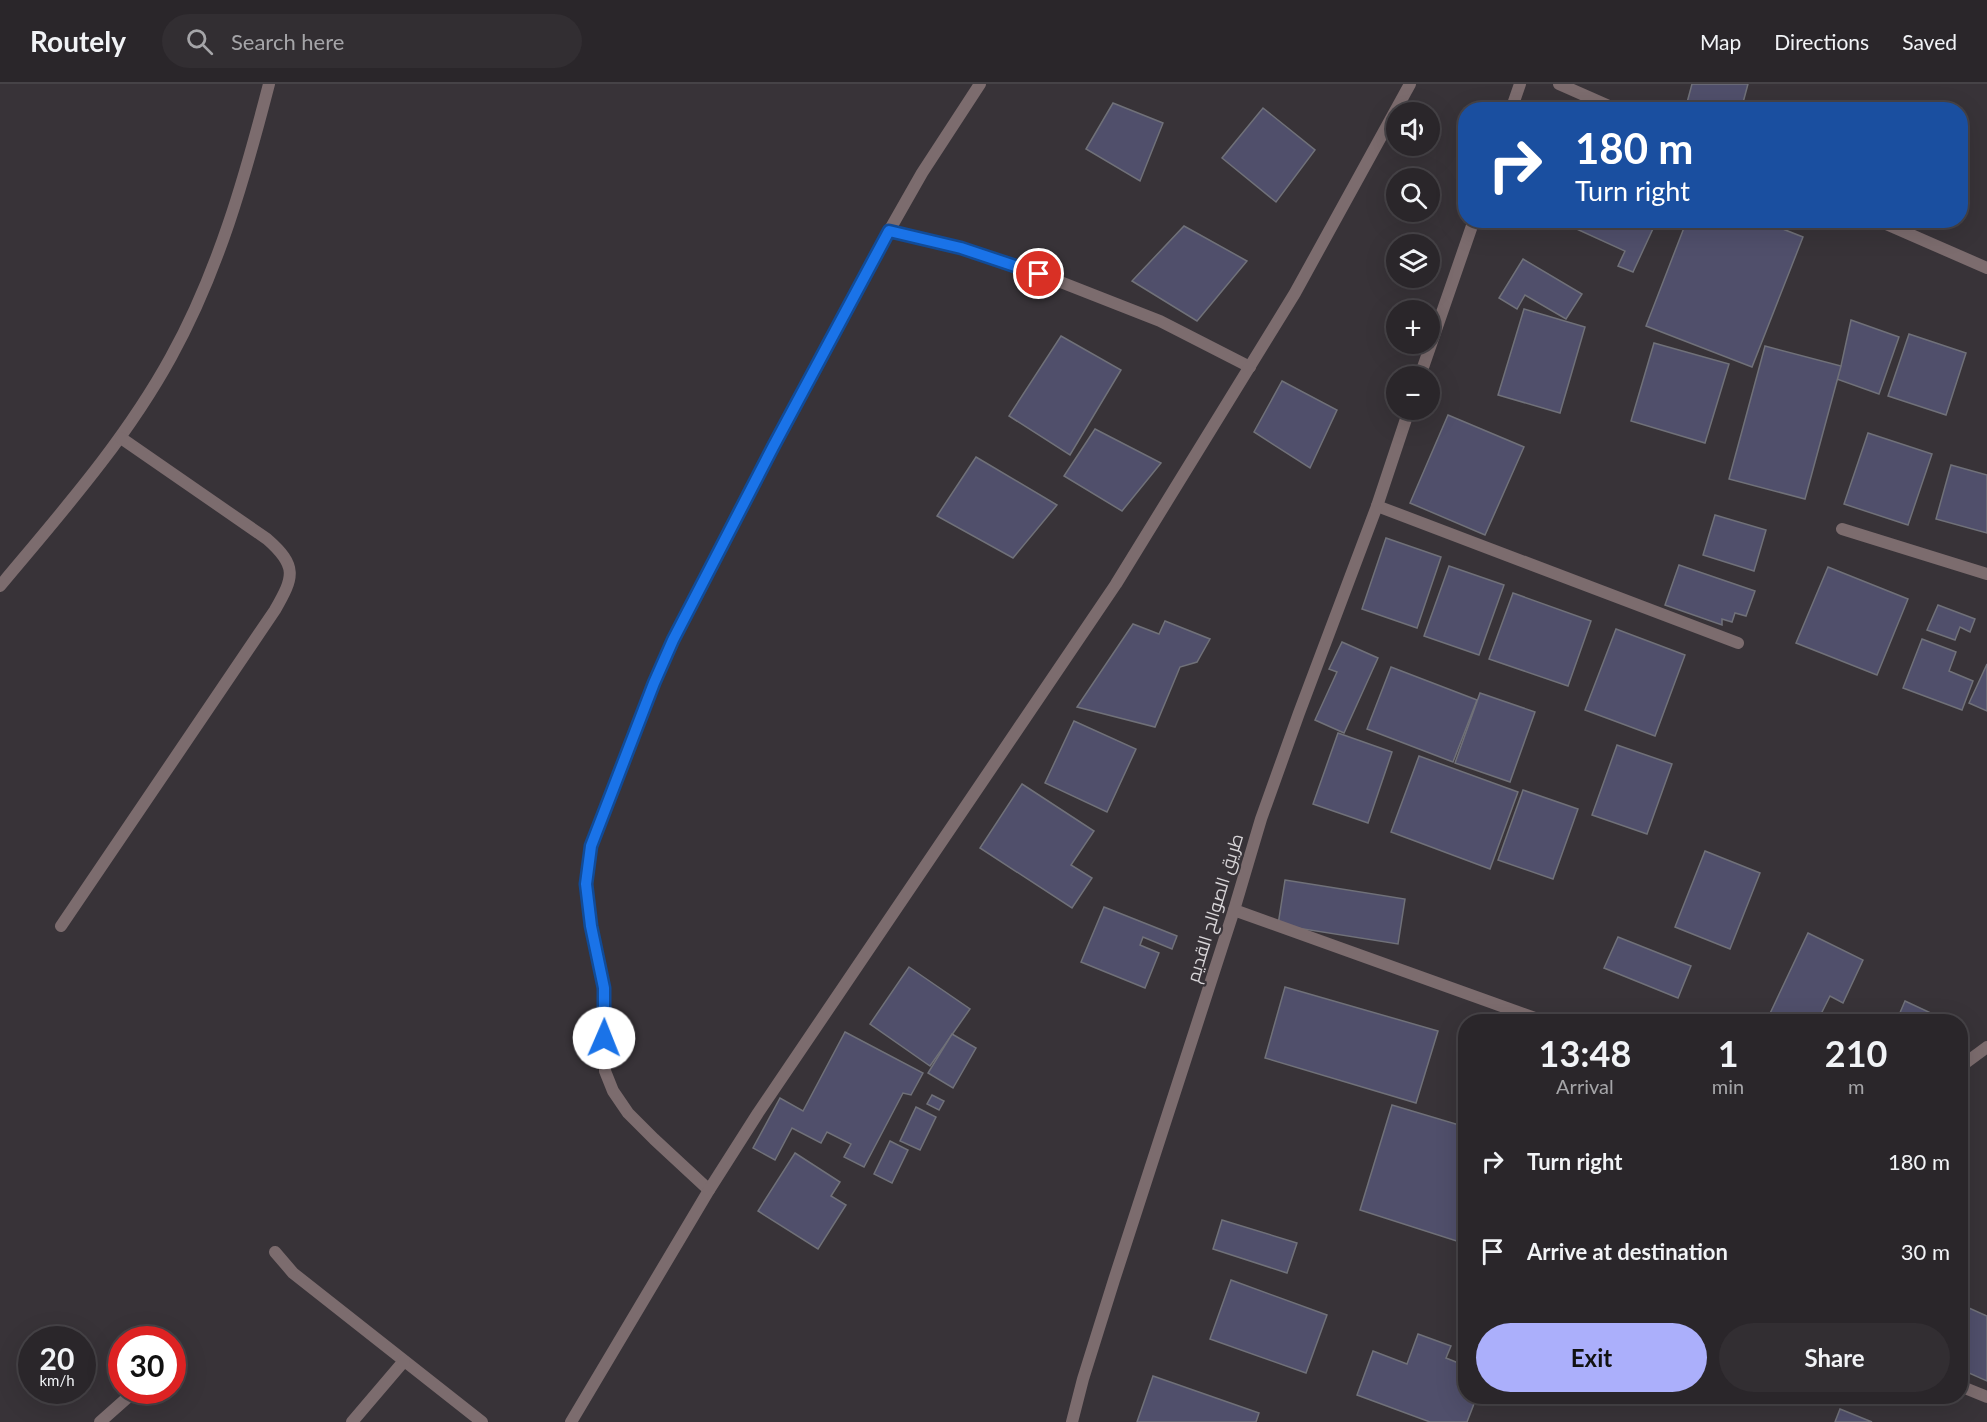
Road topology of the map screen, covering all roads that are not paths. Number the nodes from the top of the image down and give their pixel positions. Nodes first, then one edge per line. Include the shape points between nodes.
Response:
1 (269, 84) edge
2 (980, 84) edge
3 (1410, 84) edge
4 (1520, 84) edge
5 (1559, 84) edge
6 (1514, 102) edge
7 (1600, 102) edge
8 (1471, 228) edge
9 (1894, 228) edge
10 (889, 231) junction
11 (1987, 268) edge
12 (1423, 366) edge
13 (1250, 367) junction
14 (1405, 420) edge
15 (121, 438) junction
16 (1377, 506) junction
17 (1842, 529) dead end
18 (1987, 574) edge
19 (0, 585) edge
20 (1738, 643) dead end
21 (1234, 910) junction
22 (61, 926) dead end
23 (1524, 1014) edge
24 (1987, 1047) edge
25 (1968, 1061) edge
26 (709, 1190) junction
27 (275, 1252) dead end
28 (404, 1361) junction
29 (1968, 1389) edge
30 (1987, 1397) edge
31 (120, 1404) edge
32 (100, 1422) edge
33 (352, 1422) edge
34 (482, 1422) edge
35 (571, 1422) edge
36 (1072, 1422) edge

1 - 15 street via 213,268 172,357
2 - 10 street
3 - 13 street
4 - 6 street
5 - 7 street
8 - 12 street
9 - 11 street
10 - 13 street via 961,248 1058,281 1160,321
10 - 26 street via 673,640 591,846 586,884 604,988 605,1071 628,1113
13 - 26 street via 1116,585
14 - 16 street, طريق الصوالح القديم
15 - 19 street
15 - 22 street via 267,539 284,556 291,576 275,610
16 - 20 street
16 - 21 street, طريق الصوالح القديم via 1299,713
17 - 18 street
21 - 23 street
21 - 36 street, طريق الصوالح القديم
24 - 25 street
26 - 35 street
27 - 28 street via 293,1273
28 - 33 street
28 - 34 street
29 - 30 street
31 - 32 street

